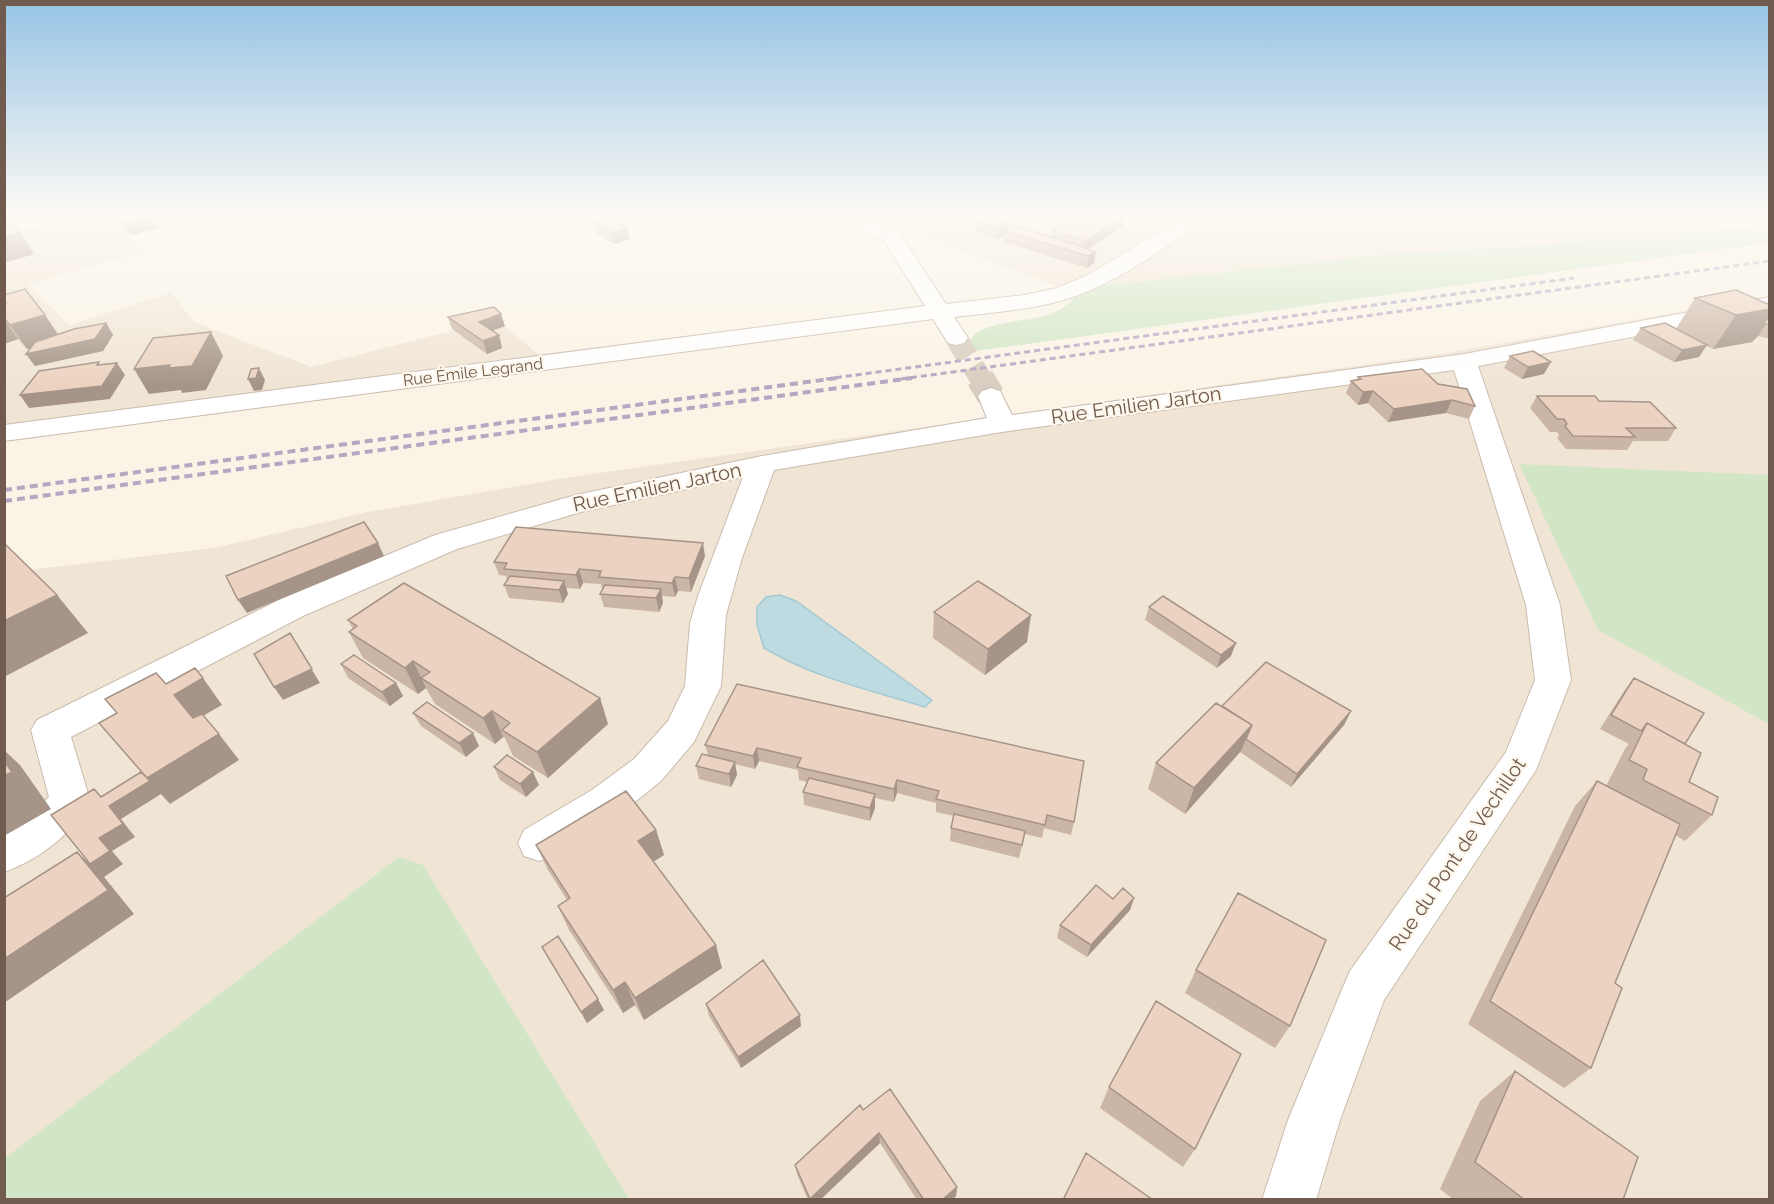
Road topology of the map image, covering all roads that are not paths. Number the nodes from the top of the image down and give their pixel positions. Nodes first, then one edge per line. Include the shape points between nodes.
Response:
1 (916, 273) edge
2 (1107, 273) edge
3 (1770, 304) edge
4 (942, 313) junction
5 (956, 338) tunnel mouth
6 (1464, 361) junction
7 (991, 396) tunnel mouth
8 (1002, 424) junction
9 (4, 433) edge
10 (762, 464) junction
11 (539, 843) edge
12 (4, 854) edge
13 (1289, 1200) edge

1 - 4 street
2 - 4 street, Rue Émile Legrand via 1064,293
3 - 6 street, Rue Emilien Jarton
4 - 5 street
4 - 9 street, Rue Émile Legrand via 829,324
6 - 8 street, Rue Emilien Jarton
6 - 13 street, Rue du Pont de Vechillot via 1543,605 1552,680 1522,759 1366,987 1314,1120
7 - 8 street
8 - 10 street, Rue Emilien Jarton
10 - 11 street via 718,579 705,629 704,684 689,719 653,767 601,806
10 - 12 street, Rue Emilien Jarton via 576,504 446,542 291,608 50,730 70,800 50,824

